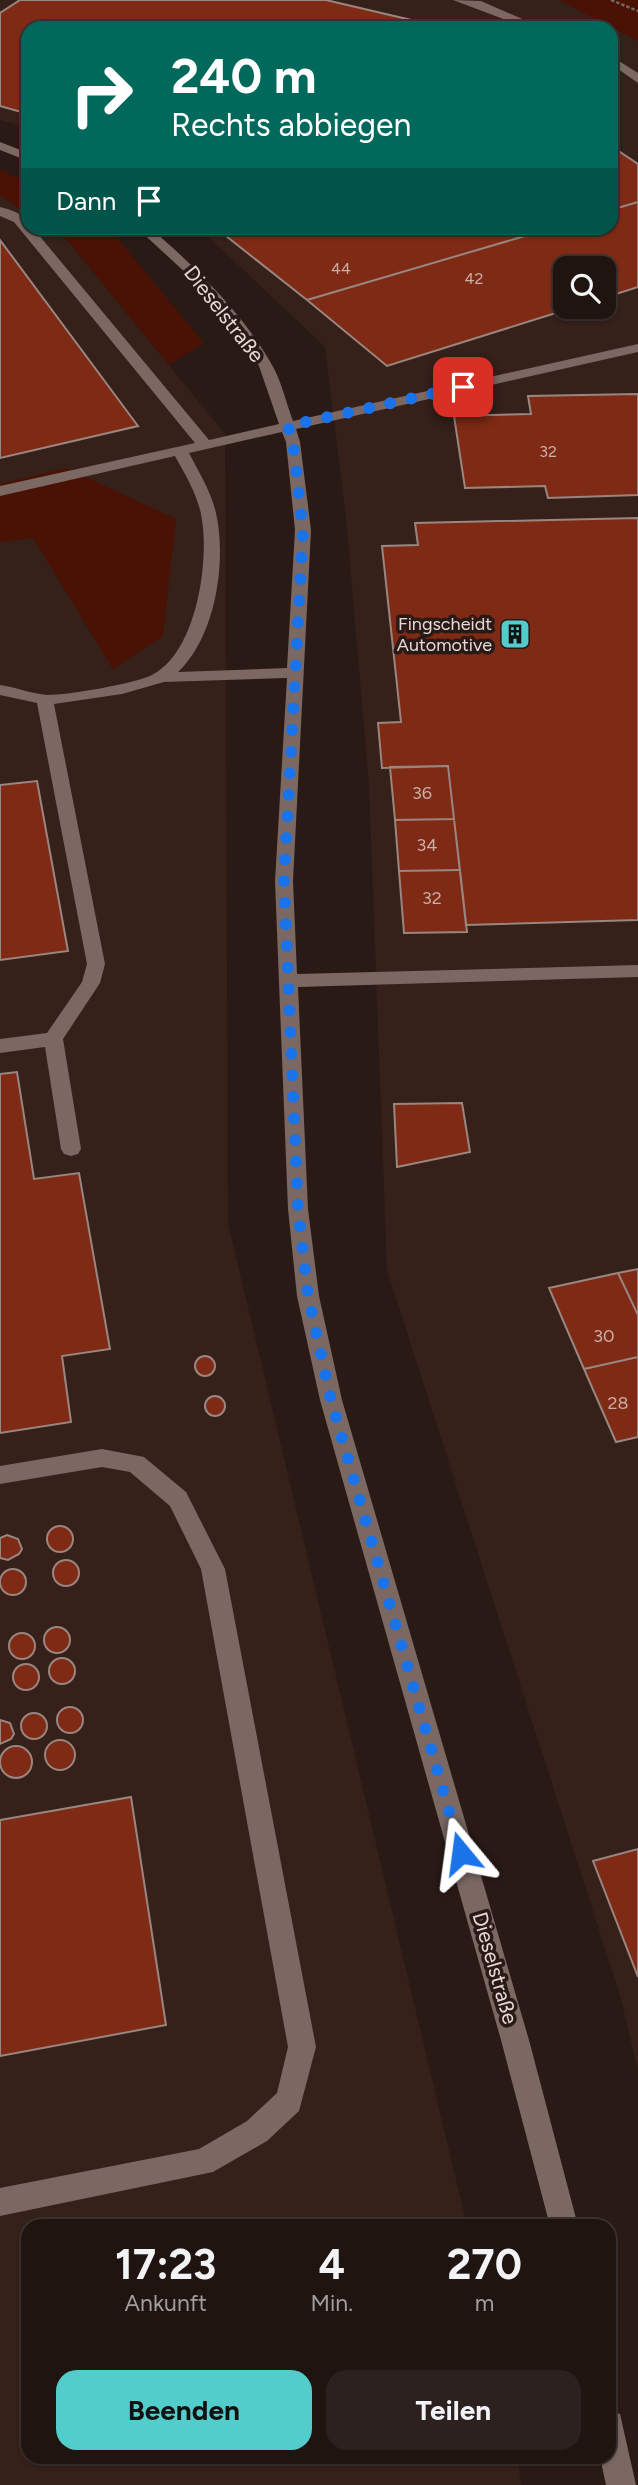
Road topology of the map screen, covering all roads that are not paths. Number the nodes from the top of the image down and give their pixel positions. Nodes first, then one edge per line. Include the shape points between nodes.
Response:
1 (459, 0) edge
2 (520, 21) edge
3 (618, 64) edge
4 (638, 79) edge
5 (0, 146) edge
6 (21, 154) edge
7 (0, 211) edge
8 (21, 221) edge
9 (32, 235) edge
10 (151, 235) edge
11 (638, 348) edge
12 (288, 426) junction
13 (205, 445) junction
14 (180, 451) junction
15 (0, 491) edge
16 (295, 673) junction
17 (162, 677) junction
18 (0, 690) edge
19 (45, 700) junction
20 (638, 971) edge
21 (288, 981) junction
22 (53, 1039) junction
23 (0, 1046) edge
24 (71, 1149) dead end
25 (0, 1475) edge
26 (0, 2202) edge
27 (562, 2219) edge
28 (616, 2460) edge
29 (621, 2485) edge

1 - 2 street
3 - 4 street
5 - 6 street
7 - 8 street
9 - 13 street
10 - 12 street, Dieselstraße via 192,271 246,338 266,366
11 - 12 street
12 - 13 street
12 - 16 street, Dieselstraße via 303,530
13 - 14 street
14 - 15 street
14 - 17 street via 209,517 211,560 201,622 192,643
16 - 17 street
16 - 21 street, Dieselstraße via 284,881
17 - 19 street
18 - 19 street
19 - 22 street via 96,964 91,983
20 - 21 street
21 - 27 street, Dieselstraße via 298,1209 319,1348
22 - 23 street
22 - 24 street
25 - 26 street via 102,1458 136,1464 178,1499 213,1569 302,2047 289,2101 257,2131 203,2162
28 - 29 street

